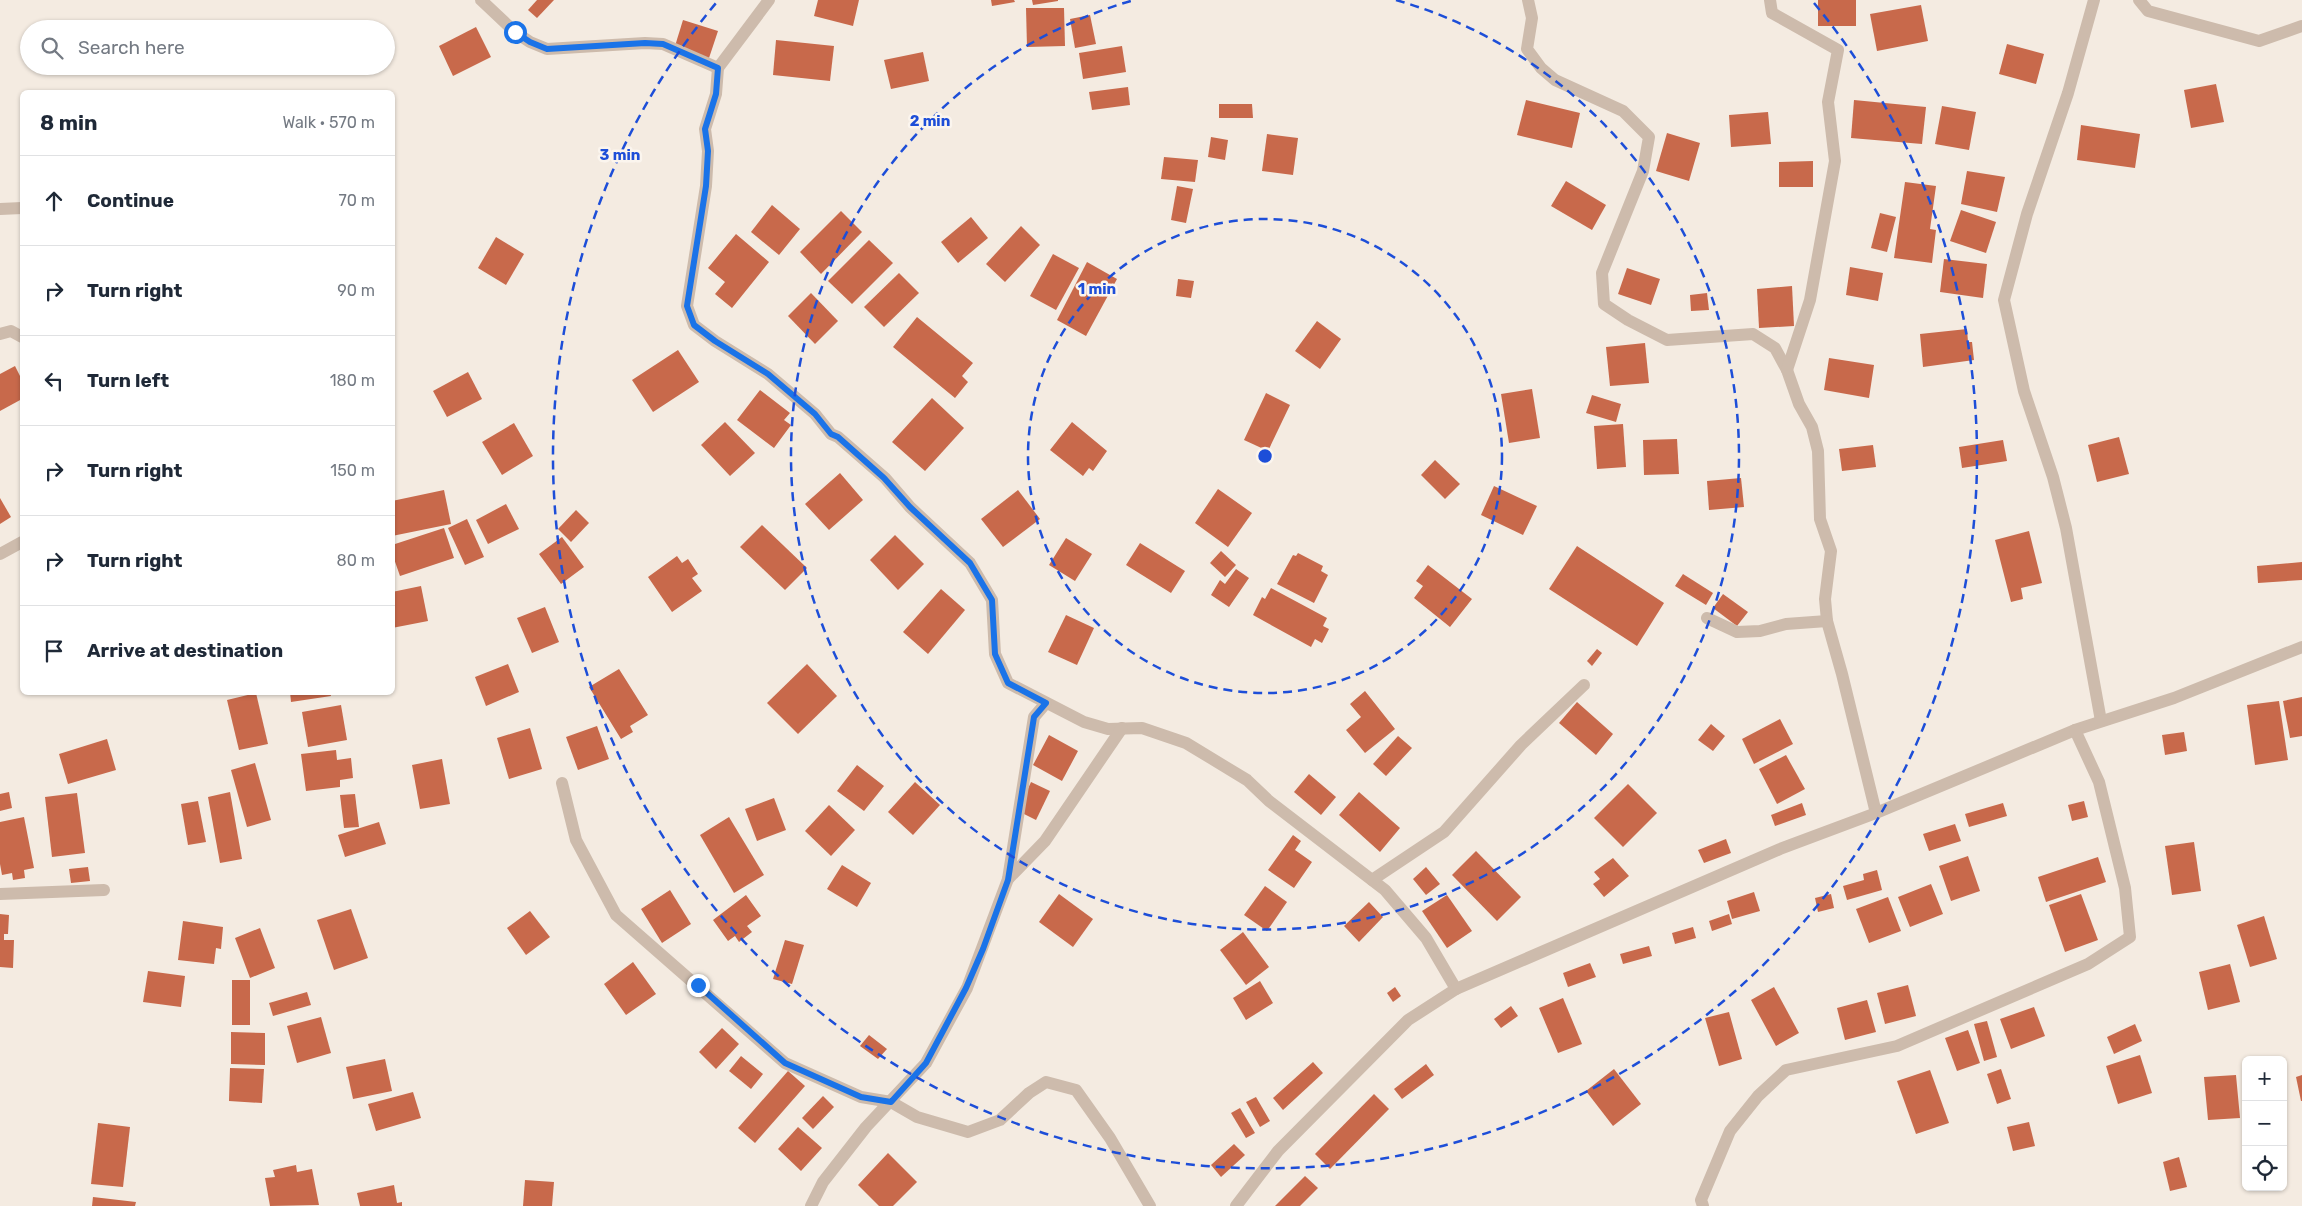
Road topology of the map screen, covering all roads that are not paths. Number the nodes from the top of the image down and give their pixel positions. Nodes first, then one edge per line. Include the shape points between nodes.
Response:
1 (481, 0) edge
2 (769, 0) edge
3 (1528, 0) edge
4 (1770, 0) edge
5 (2094, 0) edge
6 (2139, 0) edge
7 (2302, 26) edge
8 (718, 68) junction
9 (20, 208) edge
10 (0, 209) edge
11 (0, 334) edge
12 (20, 336) edge
13 (1787, 370) junction
14 (20, 543) edge
15 (0, 554) edge
16 (1708, 618) dead end
17 (1827, 621) junction
18 (2302, 647) edge
19 (1584, 686) dead end
20 (1046, 703) junction
21 (2101, 721) junction
22 (1122, 728) junction
23 (2075, 730) junction
24 (562, 783) dead end
25 (1876, 813) junction
26 (1008, 880) junction
27 (1372, 880) junction
28 (104, 890) dead end
29 (0, 894) edge
30 (1456, 989) junction
31 (891, 1102) junction
32 (811, 1206) edge
33 (1150, 1206) edge
34 (1236, 1206) edge
35 (1703, 1206) edge

1 - 8 street via 515,32 547,49 663,44
2 - 8 street
3 - 13 street via 1532,18 1527,49 1540,68 1555,80 1623,111 1649,136 1643,171 1602,273 1604,304 1667,340 1753,334 1775,348
4 - 13 street via 1772,12 1838,50 1828,102 1835,161 1810,300
5 - 21 street via 2068,93 2027,214 2004,300 2024,391 2053,477 2066,528
6 - 7 street via 2148,11 2259,40
8 - 20 street via 716,94 705,129 708,151 706,186 687,306 694,325 768,374 815,414 831,434 884,478 970,563 992,600 995,654 1008,683
9 - 10 street
11 - 12 street via 11,331
13 - 17 street via 1799,404 1812,427 1818,451 1820,519 1830,551 1825,599
14 - 15 street
16 - 17 street via 1737,632
17 - 25 street
18 - 21 street via 2174,698
19 - 27 street via 1521,745 1444,832
20 - 22 street via 1084,722 1108,729
20 - 26 street via 1034,717
21 - 23 street
22 - 26 street via 1045,841
22 - 27 street via 1142,728 1186,743 1247,780 1269,801
23 - 25 street
23 - 35 street via 2099,782 2125,888 2130,938 2088,964 1897,1046 1786,1070 1758,1096 1730,1131 1701,1200
24 - 31 street via 576,840 616,915 785,1063 861,1097
25 - 30 street via 1780,849
26 - 31 street via 966,988 926,1063
27 - 30 street via 1385,890 1426,938
28 - 29 street
30 - 34 street via 1408,1020 1278,1151
31 - 32 street via 823,1182
31 - 33 street via 917,1117 968,1132 1000,1120 1046,1082 1076,1090 1110,1138

